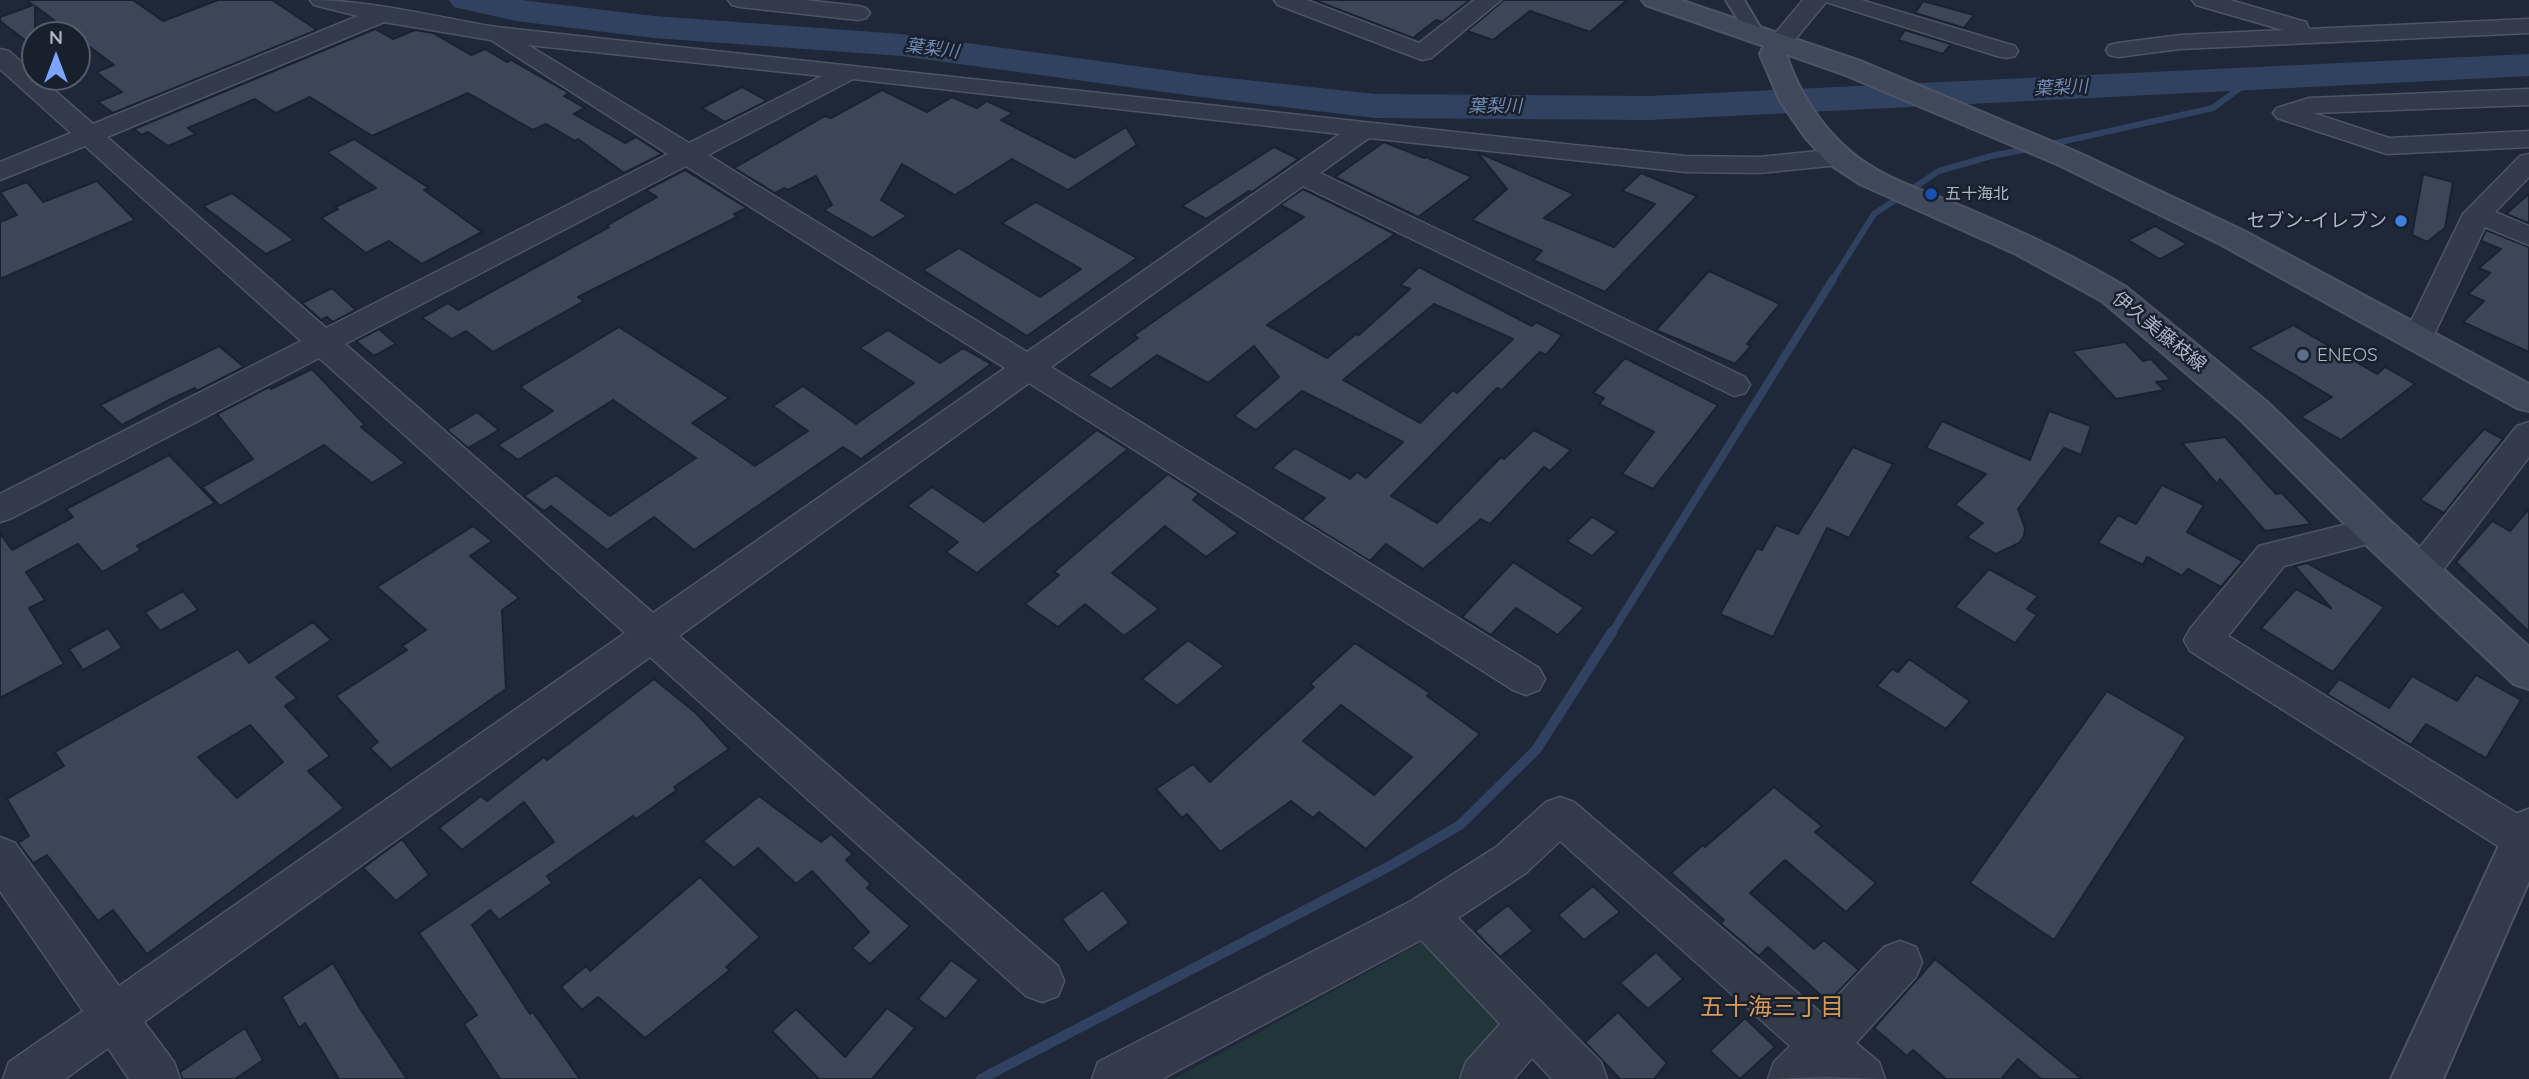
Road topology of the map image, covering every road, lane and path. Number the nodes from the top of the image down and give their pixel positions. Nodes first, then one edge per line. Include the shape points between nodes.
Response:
1 (322, 0) edge
2 (740, 0) edge
3 (1286, 0) edge
4 (1489, 0) edge
5 (1655, 0) edge
6 (1735, 0) edge
7 (1816, 0) edge
8 (1836, 0) edge
9 (2204, 0) edge
10 (858, 13) dead end
11 (383, 14) junction
12 (2529, 26) edge
13 (495, 34) junction
14 (2326, 35) junction
15 (1770, 48) junction
16 (2118, 50) dead end
17 (2006, 51) dead end
18 (0, 56) edge
19 (850, 71) junction
20 (2529, 97) edge
21 (1363, 130) junction
22 (90, 135) junction
23 (2529, 139) edge
24 (684, 154) junction
25 (1839, 157) junction
26 (2529, 163) edge
27 (0, 172) edge
28 (1302, 175) junction
29 (2477, 214) junction
30 (2529, 236) edge
31 (2418, 338) junction
32 (324, 344) junction
33 (1030, 367) junction
34 (1734, 385) dead end
35 (2529, 399) edge
36 (2529, 434) edge
37 (0, 509) edge
38 (2375, 530) junction
39 (2420, 572) junction
40 (653, 634) junction
41 (2529, 672) edge
42 (1526, 679) dead end
43 (2526, 834) edge
44 (0, 856) edge
45 (1426, 915) junction
46 (1900, 962) dead end
47 (1042, 981) dead end
48 (115, 1016) junction
49 (1531, 1024) junction
50 (1823, 1045) junction
51 (26, 1079) edge
52 (157, 1079) edge
53 (1115, 1079) edge
54 (1483, 1079) edge
55 (1584, 1079) edge
56 (1791, 1079) edge
57 (1862, 1079) edge
58 (2417, 1079) edge

1 - 11 street
2 - 10 street
3 - 4 street via 1422,53
5 - 15 main road
6 - 15 street
7 - 15 street
8 - 17 street
9 - 14 street
11 - 13 street
11 - 22 street
12 - 14 street
13 - 19 street
13 - 24 street
14 - 16 street via 2180,42
15 - 25 main road, 伊久美藤枝線 via 1817,135
15 - 31 main road via 1853,68 2069,159 2233,238
18 - 22 street
19 - 21 street
19 - 24 street
20 - 23 street via 2309,106 2286,113 2388,146
21 - 25 street via 1686,164 1759,165
21 - 28 street
22 - 27 street
22 - 32 street
24 - 32 street
24 - 33 street
25 - 38 main road, 伊久美藤枝線 via 2114,294 2254,411
26 - 29 street
28 - 33 street
28 - 34 street
29 - 30 street
29 - 31 street
31 - 35 main road
32 - 37 street
32 - 40 street
33 - 40 street
33 - 42 street
36 - 39 street
38 - 39 main road, 伊久美藤枝線
38 - 43 street via 2272,556 2203,640
39 - 41 main road, 伊久美藤枝線
40 - 47 street
40 - 48 street
43 - 58 street
44 - 48 street
45 - 49 street
45 - 50 street via 1511,860 1560,815
45 - 53 street
46 - 50 street
48 - 51 street
48 - 52 street
49 - 54 street
49 - 55 street
50 - 56 street
50 - 57 street

